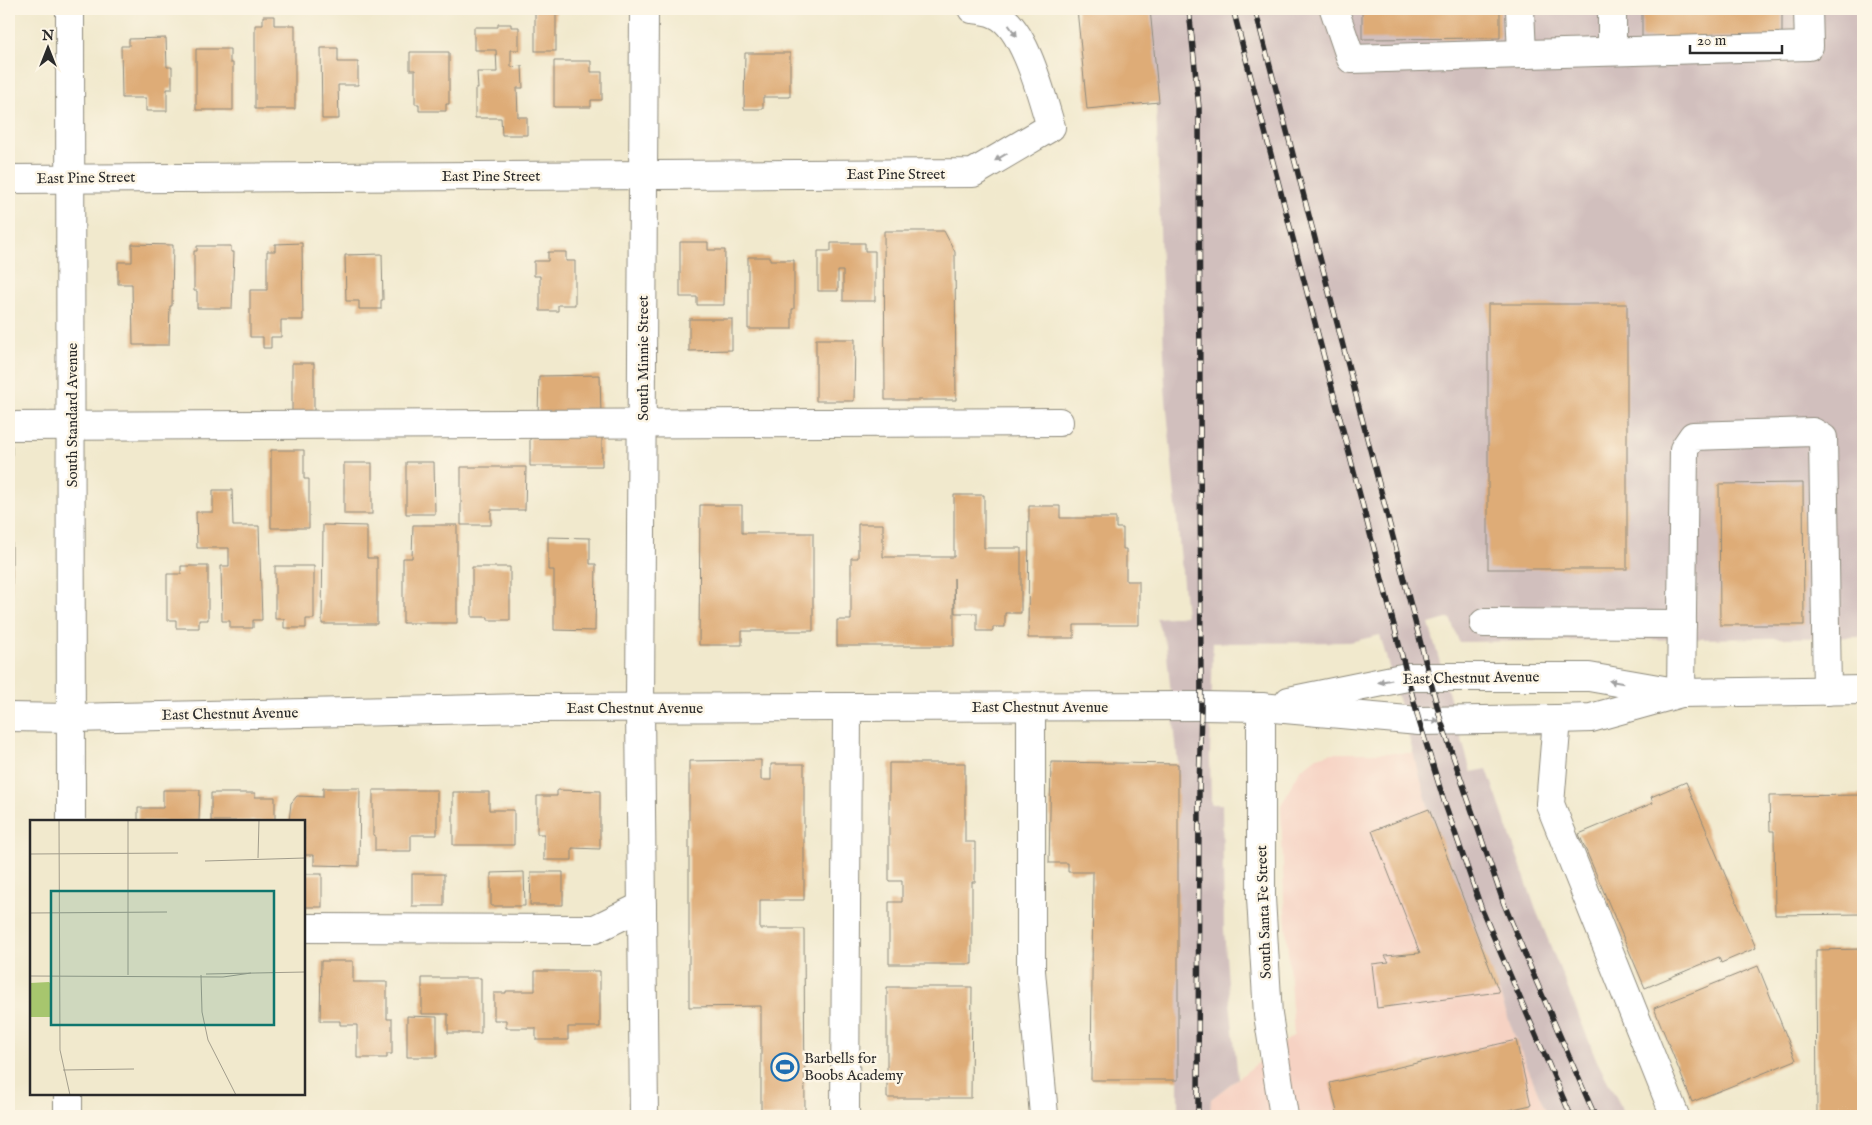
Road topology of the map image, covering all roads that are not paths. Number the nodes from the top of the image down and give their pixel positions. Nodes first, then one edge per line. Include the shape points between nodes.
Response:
1 (70, 9) edge
2 (644, 9) edge
3 (972, 9) edge
4 (1334, 9) edge
5 (1520, 9) edge
6 (1612, 9) edge
7 (1808, 9) edge
8 (1612, 51) junction
9 (1522, 54) junction
10 (644, 175) junction
11 (71, 178) junction
12 (9, 179) edge
13 (1059, 422) dead end
14 (642, 423) junction
15 (72, 425) junction
16 (9, 426) edge
17 (1484, 623) dead end
18 (1682, 624) junction
19 (1827, 690) junction
20 (1863, 690) edge
21 (1682, 693) junction
22 (1031, 707) junction
23 (1261, 707) junction
24 (640, 708) junction
25 (847, 708) junction
26 (9, 717) edge
27 (72, 718) junction
28 (1557, 719) junction
29 (71, 820) edge
30 (642, 906) junction
31 (305, 928) edge
32 (68, 1095) edge
33 (1044, 1115) dead end
34 (68, 1116) edge
35 (644, 1116) edge
36 (845, 1116) edge
37 (1284, 1116) edge
38 (1674, 1116) edge

1 - 11 street, South Standard Avenue
2 - 10 street, South Minnie Street
3 -> 10 street, East Pine Street via 996,14 1009,25 1028,56 1051,127 973,174
4 - 9 street via 1351,59
5 - 9 street
6 - 8 street
7 - 8 street via 1809,46
8 - 9 street
10 - 11 street, East Pine Street
10 - 14 street, South Minnie Street
11 - 12 street, East Pine Street
11 - 15 street, South Standard Avenue
13 - 14 street
14 - 15 street
14 - 24 street, South Minnie Street
15 - 16 street
15 - 27 street, South Standard Avenue
17 - 18 street
18 - 19 street via 1684,449 1693,436 1813,432 1823,438
18 - 21 street
19 - 20 street, East Chestnut Avenue
19 - 21 street, East Chestnut Avenue
21 -> 23 street, East Chestnut Avenue via 1589,677 1407,677
21 - 28 street, East Chestnut Avenue via 1591,718
22 - 23 street, East Chestnut Avenue
22 - 25 street, East Chestnut Avenue
22 - 33 street via 1031,971
23 -> 28 street, East Chestnut Avenue via 1419,721
23 - 37 street, South Santa Fe Street via 1262,908 1268,1015
24 - 25 street, East Chestnut Avenue
24 - 27 street, East Chestnut Avenue
24 - 30 street, South Minnie Street
25 - 36 street
26 - 27 street, East Chestnut Avenue
27 - 29 street, South Standard Avenue
28 - 38 street via 1550,804
30 - 31 street via 595,929
30 - 35 street, South Minnie Street
32 - 34 street

